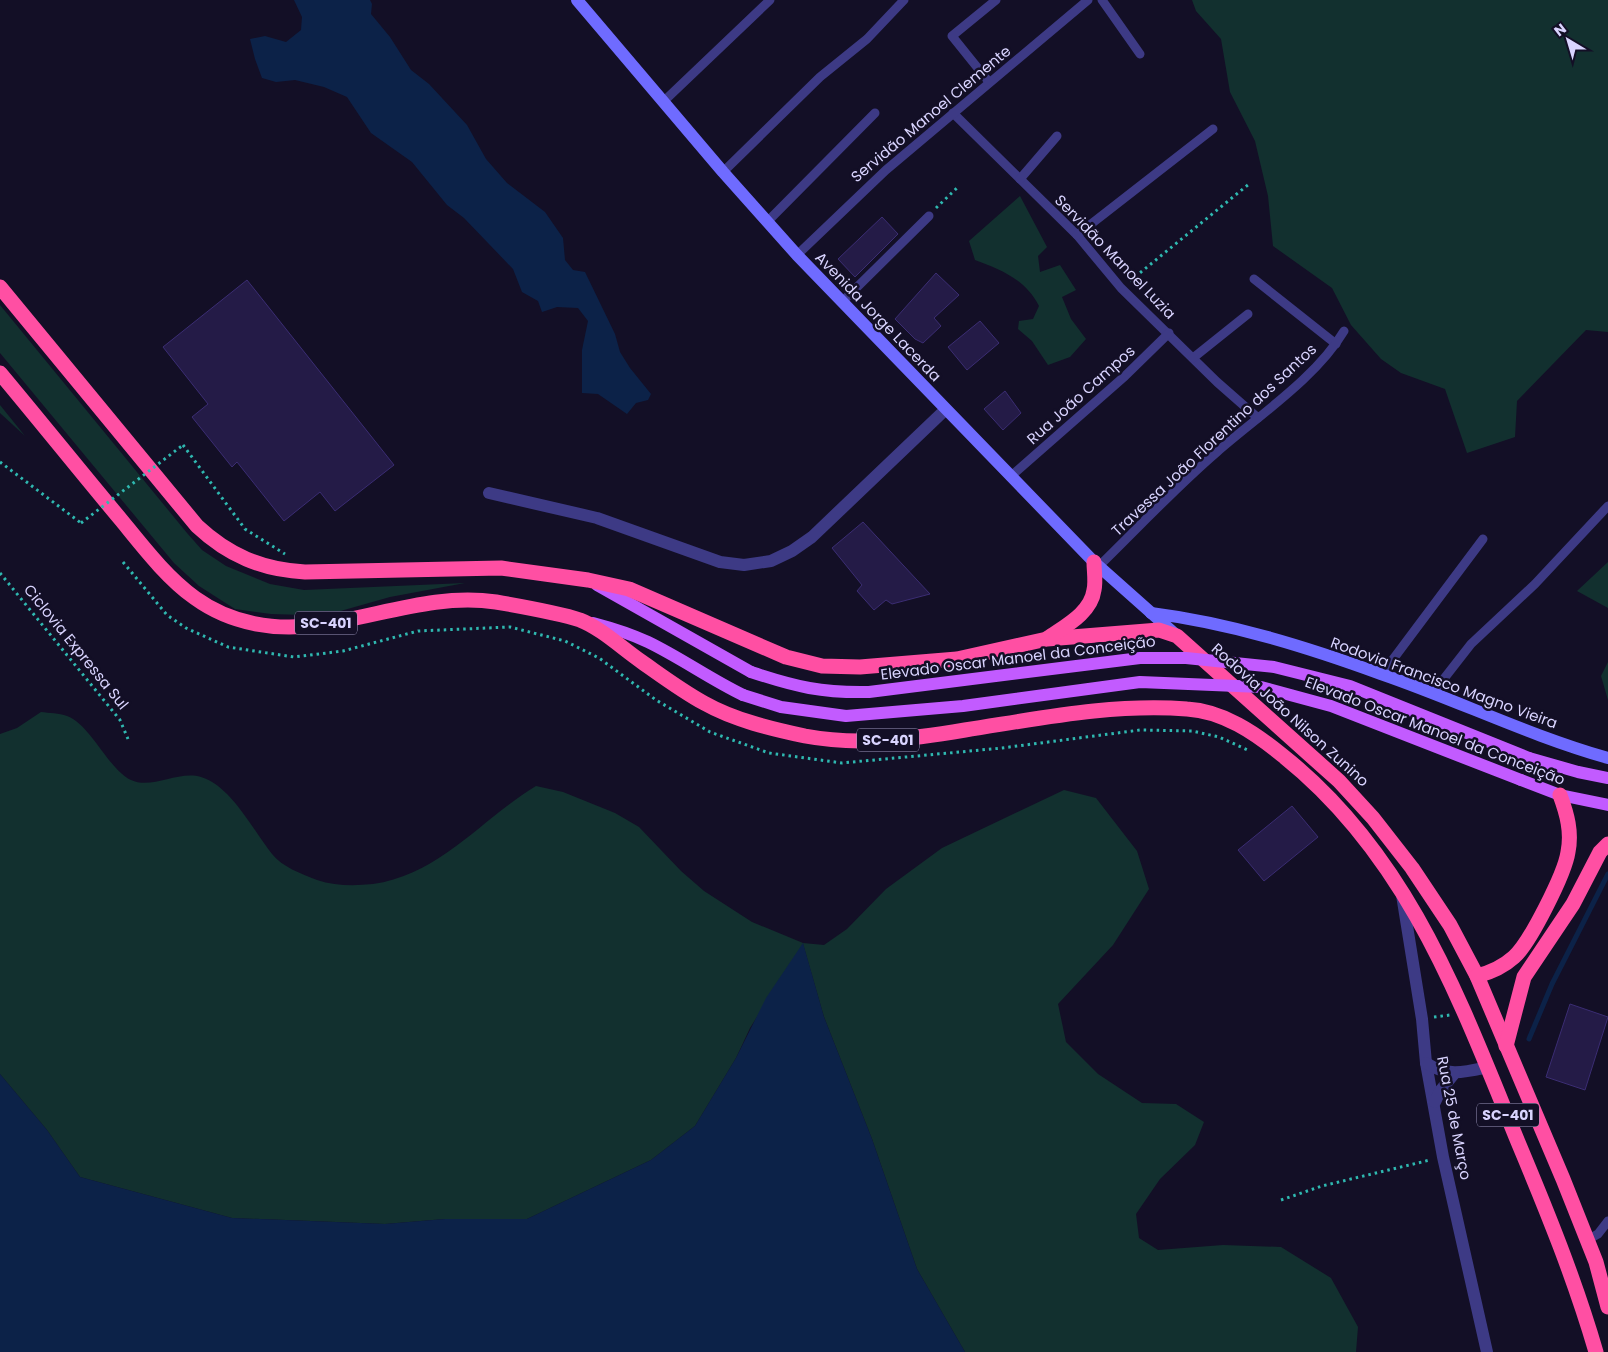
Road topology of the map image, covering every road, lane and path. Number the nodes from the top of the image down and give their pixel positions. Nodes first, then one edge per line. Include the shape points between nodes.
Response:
1 (577, 0) edge
2 (770, 0) edge
3 (904, 0) edge
4 (996, 0) edge
5 (1088, 0) edge
6 (1102, 0) edge
7 (1140, 54) dead end
8 (989, 82) junction
9 (663, 102) junction
10 (875, 113) dead end
11 (953, 113) junction
12 (1213, 128) dead end
13 (1057, 136) dead end
14 (723, 172) junction
15 (1020, 179) junction
16 (1249, 184) dead end
17 (959, 186) dead end
18 (929, 216) joint
19 (766, 222) junction
20 (1077, 235) junction
21 (797, 255) junction
22 (1254, 279) dead end
23 (0, 287) edge
24 (1121, 288) junction
25 (842, 302) junction
26 (1248, 314) dead end
27 (1344, 331) dead end
28 (1169, 334) junction
29 (1336, 344) junction
30 (1192, 358) junction
31 (0, 373) edge
32 (945, 410) junction
33 (1258, 418) junction
34 (0, 462) edge
35 (1010, 476) junction
36 (489, 493) dead end
37 (1608, 506) edge
38 (1483, 539) dead end
39 (286, 554) dead end
40 (123, 562) dead end
41 (1097, 564) junction
42 (0, 572) edge
43 (588, 580) junction
44 (1151, 613) junction
45 (584, 621) junction
46 (1177, 636) junction
47 (1047, 639) junction
48 (1382, 674) junction
49 (1432, 694) junction
50 (128, 739) dead end
51 (1258, 755) dead end
52 (1608, 758) edge
53 (1608, 778) edge
54 (1560, 796) junction
55 (1608, 805) edge
56 (1608, 844) edge
57 (1400, 887) junction
58 (1477, 976) junction
59 (1453, 1014) dead end
60 (1430, 1018) dead end
61 (1506, 1046) junction
62 (1426, 1063) junction
63 (1488, 1068) junction
64 (1454, 1074) junction
65 (1435, 1102) junction
66 (1443, 1157) junction
67 (1281, 1200) dead end
68 (1608, 1221) edge
69 (1587, 1240) junction
70 (1608, 1307) edge
71 (1487, 1352) edge
72 (1596, 1352) edge

1 - 9 main road, Avenida Jorge Lacerda
2 - 9 lane
3 - 14 lane
4 - 8 lane via 952,36
5 - 8 lane, Servidão Manoel Clemente
6 - 7 lane
8 - 11 lane, Servidão Manoel Clemente
9 - 14 main road, Avenida Jorge Lacerda
10 - 19 lane
11 - 15 lane, Servidão Manoel Luzia
11 - 21 lane, Servidão Manoel Clemente via 856,196
12 - 20 lane
13 - 15 lane
14 - 19 main road, Avenida Jorge Lacerda
15 - 20 lane, Servidão Manoel Luzia
16 - 24 path
17 - 18 path
18 - 25 lane
19 - 21 main road, Avenida Jorge Lacerda
20 - 24 lane, Servidão Manoel Luzia
21 - 25 main road, Avenida Jorge Lacerda
22 - 29 lane
23 - 43 highway, SC-401 via 196,526 229,552 284,571 501,568
24 - 28 lane, Servidão Manoel Luzia
25 - 32 main road, Avenida Jorge Lacerda
26 - 30 lane
27 - 29 lane, Travessa João Florentino dos Santos
28 - 30 lane, Servidão Manoel Luzia
28 - 35 lane, Rua João Campos
29 - 33 lane, Travessa João Florentino dos Santos
30 - 33 lane, Servidão Manoel Luzia
31 - 45 highway, SC-401 via 158,564 192,596 233,618 274,628 317,626 396,608 446,600 472,600 498,602
32 - 35 main road, Avenida Jorge Lacerda
32 - 36 street via 812,537 771,561 744,566 720,562 597,518
33 - 41 lane, Travessa João Florentino dos Santos
34 - 39 path, bridge via 81,523 183,445 245,529
35 - 41 main road, Avenida Jorge Lacerda
37 - 49 lane via 1535,584 1471,644
38 - 48 lane
40 - 51 path via 167,615 186,628 228,647 294,657 343,651 418,631 510,628 565,641 600,658 656,700 710,732 769,753 842,763 1002,748 1140,730 1192,731 1219,737
41 - 44 main road, Avenida Jorge Lacerda
41 - 47 highway via 1094,591 1088,606
42 - 50 path, Ciclovia Expressa Sul via 120,720
43 - 47 highway, SC-401 via 629,588 786,657 822,666 860,667 957,659
43 - 53 main road, Elevado Oscar Manoel da Conceição, bridge via 752,672 823,692 869,692 1140,658 1186,658 1274,667 1350,686 1529,758
44 - 46 main road, Avenida Jorge Lacerda
44 - 48 main road, Rodovia Francisco Magno Vieira via 1206,621
45 - 54 main road, Elevado Oscar Manoel da Conceição, bridge via 620,630 649,642 743,695 781,707 846,716 963,706 1140,682 1261,687 1331,706
45 - 57 highway, SC-401 via 709,706 743,720 809,736 872,740 915,738 1105,710 1188,709 1220,717 1270,745 1306,774 1352,823
46 - 47 highway, SC-401 via 1159,630
46 - 58 highway, Rodovia João Nilson Zunino / SC-401 via 1322,764 1373,818 1418,876 1450,925
48 - 49 main road, Rodovia Francisco Magno Vieira
49 - 52 main road, Rodovia Francisco Magno Vieira via 1570,747
54 - 55 main road, Elevado Oscar Manoel da Conceição
54 - 58 highway via 1568,816 1568,853 1540,918 1516,956 1499,969
56 - 61 highway via 1524,977
57 - 62 street, Rua 25 de Março
57 - 63 highway, SC-401 via 1465,1010
58 - 61 highway, Rodovia João Nilson Zunino / SC-401
59 - 60 path
61 - 69 highway, Rodovia João Nilson Zunino / SC-401
62 - 64 street
62 - 65 street, Rua 25 de Março
63 - 64 street
63 - 72 highway, SC-401 via 1565,1259
64 - 65 street
65 - 66 street, Rua 25 de Março
66 - 67 path via 1341,1180
66 - 71 street, Rua 25 de Março
68 - 69 lane via 1598,1234
69 - 70 highway, Rodovia João Nilson Zunino / SC-401

